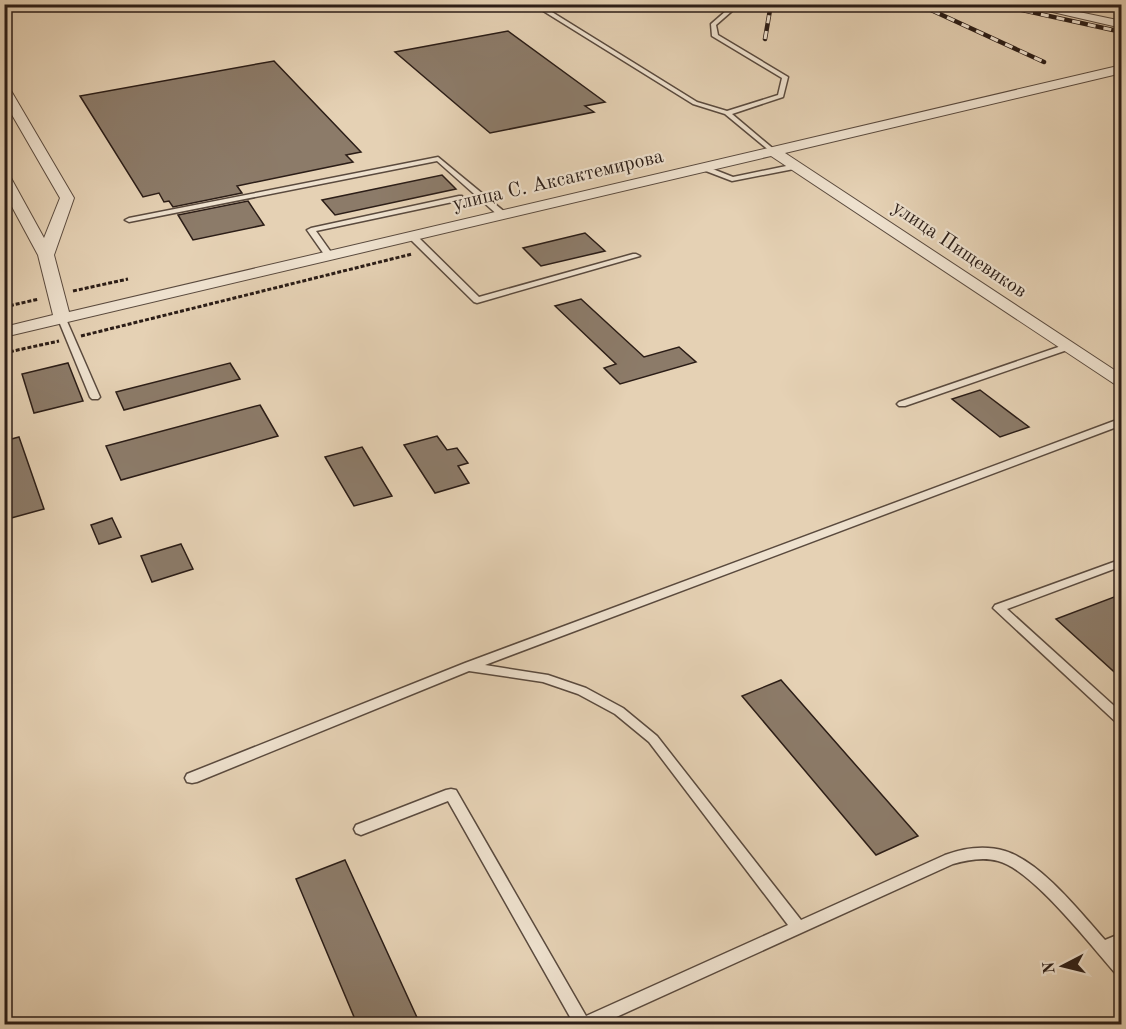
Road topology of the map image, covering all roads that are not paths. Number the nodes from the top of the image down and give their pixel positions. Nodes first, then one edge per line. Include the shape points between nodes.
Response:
1 (534, 4) edge
2 (738, 4) edge
3 (1023, 4) edge
4 (1122, 25) edge
5 (1122, 69) edge
6 (4, 89) edge
7 (728, 112) junction
8 (773, 151) junction
9 (796, 166) junction
10 (702, 168) junction
11 (4, 177) edge
12 (459, 198) dead end
13 (503, 216) junction
14 (129, 220) dead end
15 (413, 237) junction
16 (46, 255) junction
17 (329, 255) junction
18 (636, 256) dead end
19 (62, 319) junction
20 (4, 332) edge
21 (1067, 347) junction
22 (1122, 384) edge
23 (95, 397) dead end
24 (902, 404) dead end
25 (1122, 420) edge
26 (1122, 562) edge
27 (469, 666) junction
28 (1122, 722) edge
29 (192, 778) dead end
30 (361, 830) dead end
31 (799, 928) junction
32 (1122, 939) edge
33 (1102, 949) junction
34 (1122, 970) edge
35 (584, 1024) edge

1 - 7 lane via 695,103
2 - 7 lane via 713,25 715,36 785,77 782,96
3 - 4 street
5 - 8 street, улица С. Аксактемирова
6 - 16 street via 68,198
7 - 8 lane
8 - 9 street, улица Пищевиков
8 - 10 street, улица С. Аксактемирова
9 - 10 lane via 732,179
9 - 21 street, улица Пищевиков
10 - 13 street, улица С. Аксактемирова
11 - 16 street
12 - 17 lane via 311,230
13 - 14 lane via 438,159
13 - 15 street, улица С. Аксактемирова
15 - 17 street, улица С. Аксактемирова
15 - 18 lane via 477,300
16 - 19 street
17 - 19 street, улица С. Аксактемирова
19 - 20 street, улица С. Аксактемирова
19 - 23 lane
21 - 22 street, улица Пищевиков
21 - 24 lane
25 - 27 lane
26 - 28 lane via 999,608
27 - 29 lane
27 - 31 lane via 544,678 582,691 619,711 653,740
30 - 35 lane via 451,794
31 - 33 lane via 950,859 973,853 1005,857 1037,878
31 - 35 lane
32 - 33 lane
33 - 34 lane

